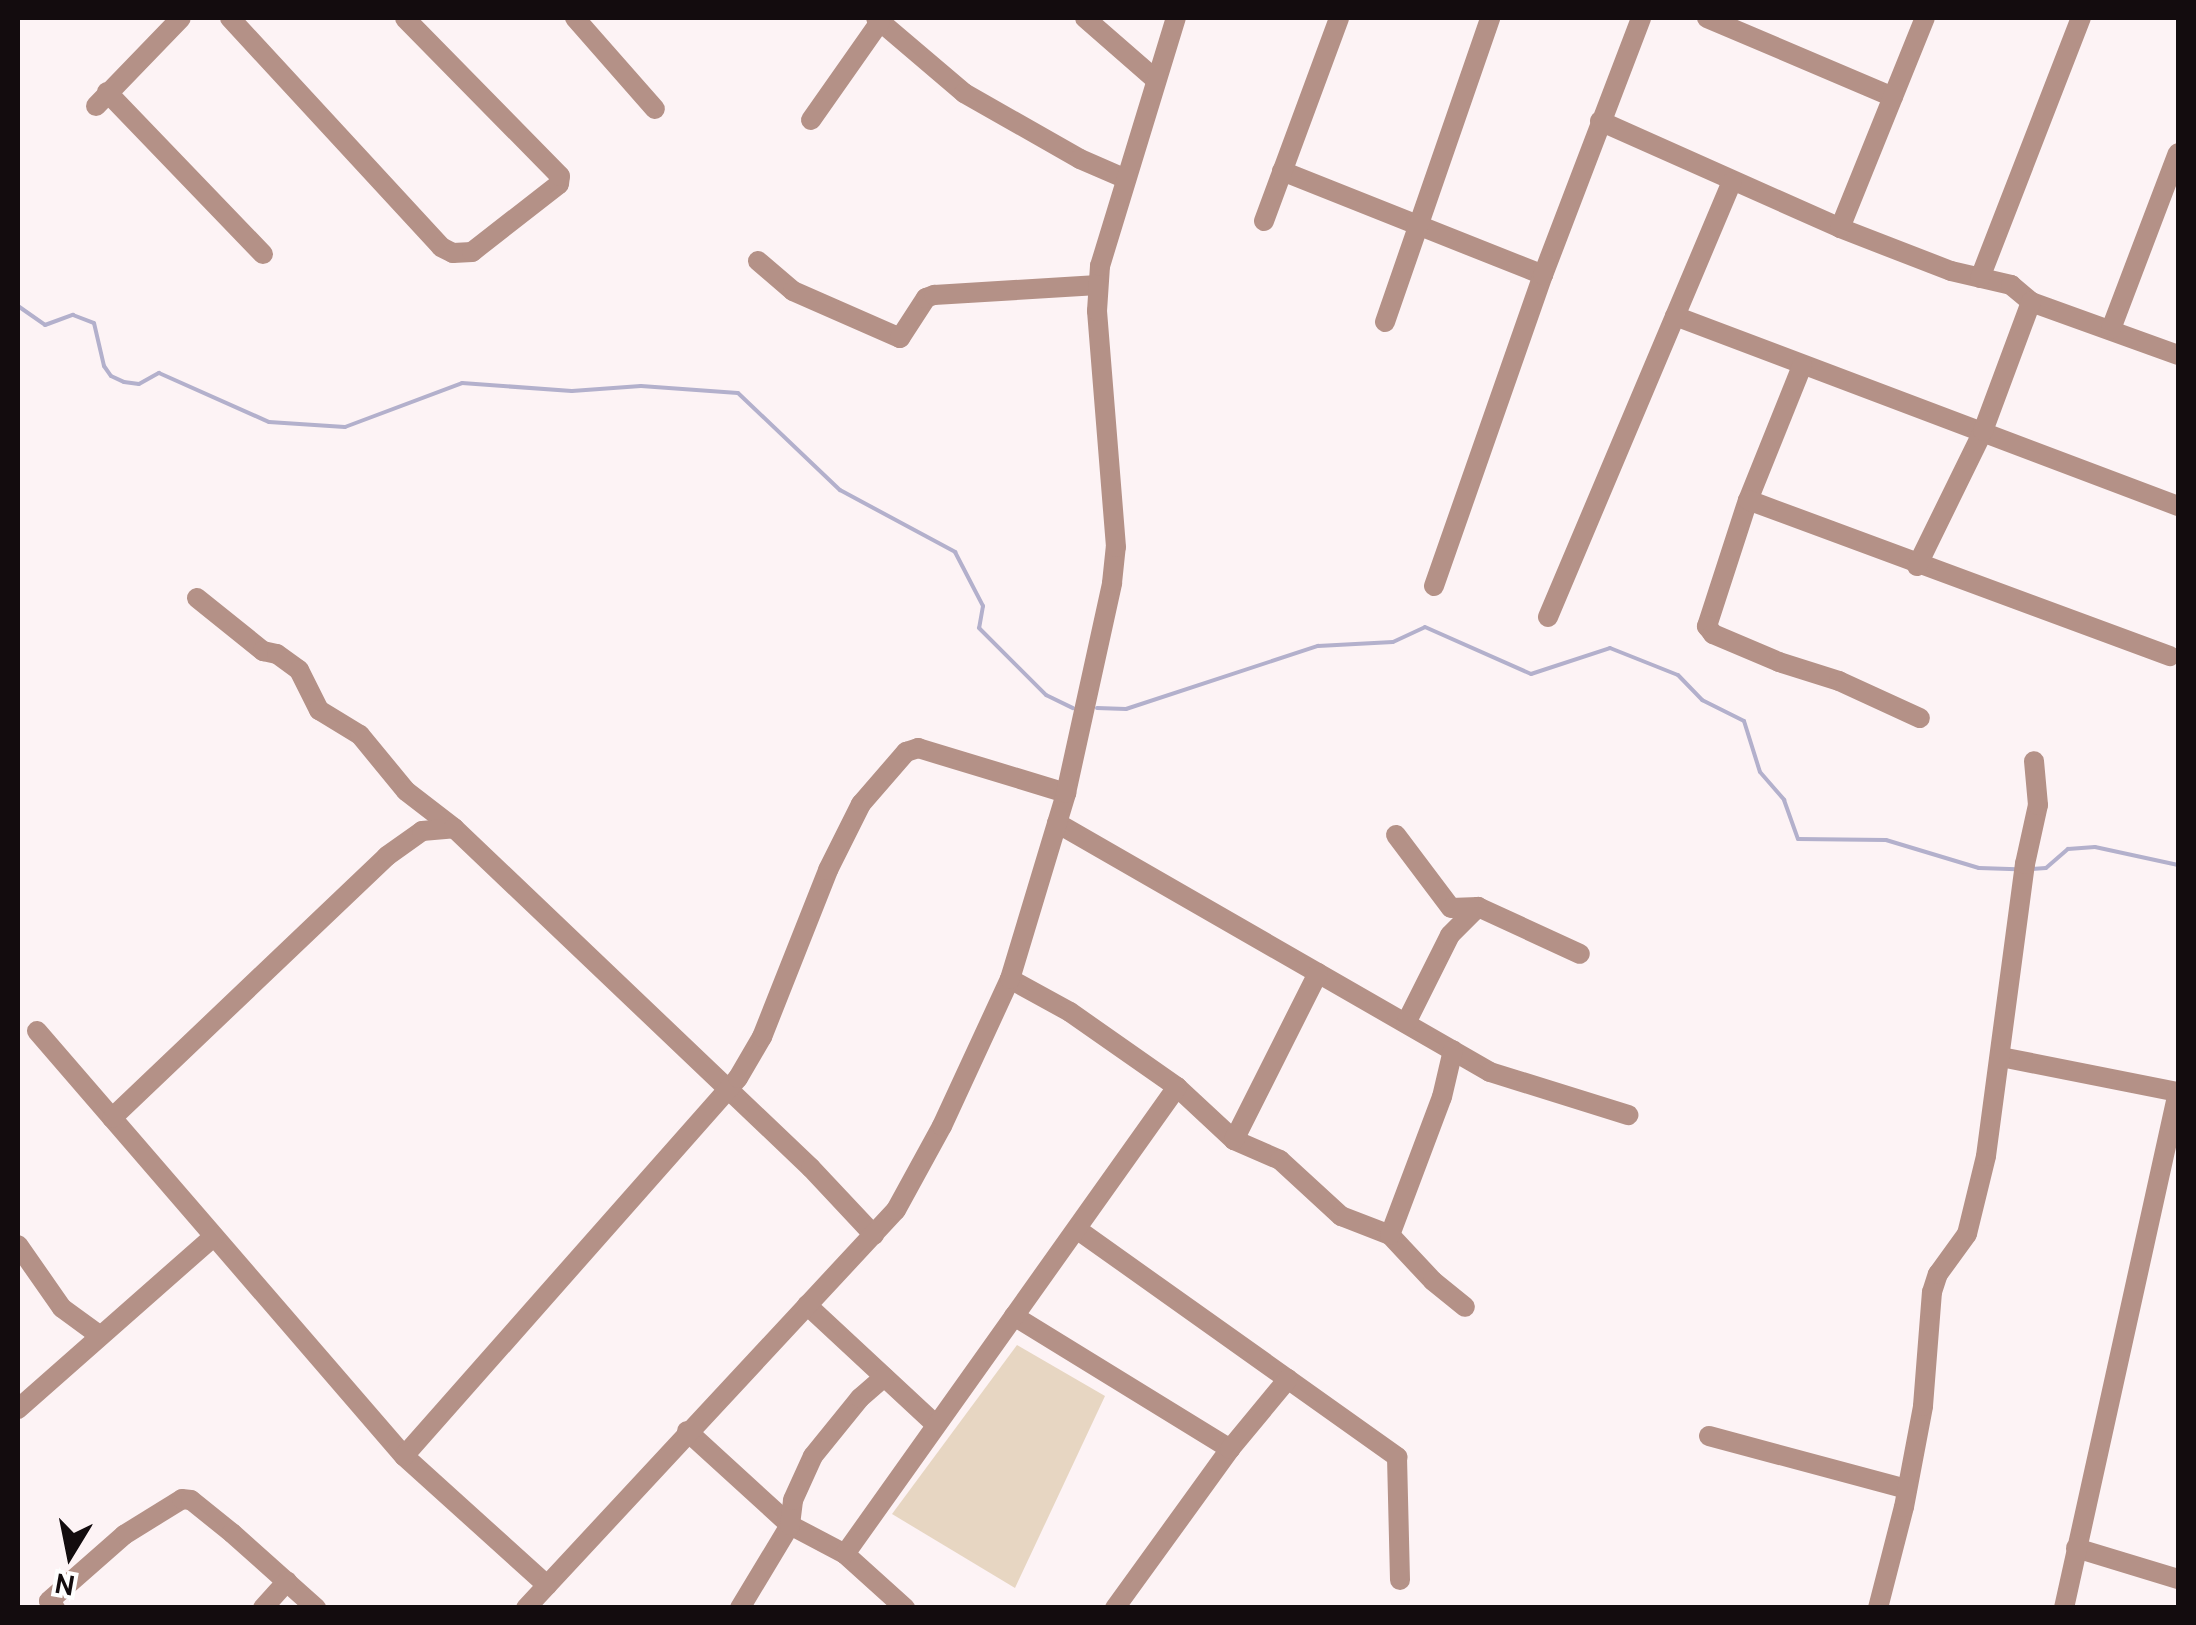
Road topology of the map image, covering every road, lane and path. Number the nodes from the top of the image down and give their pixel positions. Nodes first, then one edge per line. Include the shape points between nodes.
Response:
1 (181, 18) edge
2 (230, 18) edge
3 (405, 18) edge
4 (575, 18) edge
5 (1085, 18) edge
6 (1176, 18) edge
7 (1339, 18) edge
8 (1490, 18) edge
9 (1640, 18) edge
10 (1707, 18) edge
11 (1925, 18) edge
12 (2082, 18) edge
13 (878, 20) edge
14 (1156, 79) junction
15 (1893, 97) junction
16 (655, 108) dead end
17 (811, 120) dead end
18 (1600, 121) junction
19 (2178, 153) edge
20 (1282, 171) junction
21 (1126, 179) junction
22 (1732, 182) junction
23 (2171, 201) edge
24 (1264, 221) dead end
25 (1417, 227) junction
26 (1840, 228) junction
27 (263, 254) dead end
28 (758, 261) dead end
29 (1542, 275) junction
30 (1980, 278) junction
31 (1098, 285) junction
32 (2031, 302) junction
33 (1676, 316) junction
34 (1385, 322) dead end
35 (2111, 329) junction
36 (2178, 354) edge
37 (1802, 366) junction
38 (1983, 431) junction
39 (1748, 500) junction
40 (2178, 506) edge
41 (1917, 566) junction
42 (1434, 586) dead end
43 (197, 598) dead end
44 (1548, 617) dead end
45 (2170, 656) dead end
46 (1920, 718) dead end
47 (2034, 761) dead end
48 (1066, 793) junction
49 (425, 807) junction
50 (1058, 824) junction
51 (454, 828) junction
52 (422, 831) junction
53 (1396, 835) dead end
54 (1478, 907) junction
55 (1580, 954) dead end
56 (1318, 974) junction
57 (1010, 979) junction
58 (1406, 1023) junction
59 (37, 1031) dead end
60 (1454, 1050) junction
61 (2001, 1057) junction
62 (1178, 1087) junction
63 (728, 1090) junction
64 (2178, 1092) edge
65 (1628, 1115) dead end
66 (112, 1118) junction
67 (1234, 1140) junction
68 (1078, 1230) junction
69 (874, 1235) junction
70 (1390, 1235) junction
71 (214, 1236) junction
72 (18, 1244) edge
73 (807, 1305) junction
74 (1465, 1307) dead end
75 (1014, 1316) junction
76 (98, 1334) junction
77 (884, 1378) junction
78 (1288, 1379) junction
79 (18, 1409) edge
80 (934, 1423) junction
81 (687, 1432) junction
82 (1709, 1436) dead end
83 (1230, 1449) junction
84 (404, 1456) junction
85 (1907, 1488) junction
86 (790, 1525) junction
87 (2076, 1548) junction
88 (846, 1554) junction
89 (2178, 1579) edge
90 (1400, 1580) dead end
91 (287, 1581) junction
92 (546, 1585) junction
93 (48, 1605) edge
94 (263, 1608) edge
95 (316, 1608) edge
96 (526, 1608) edge
97 (740, 1608) edge
98 (905, 1608) edge
99 (1115, 1608) edge
100 (1878, 1608) edge
101 (2064, 1608) edge

1 - 27 street via 101,99
2 - 3 street via 440,247 472,252 559,184 560,176
4 - 16 street
5 - 14 street
6 - 14 street
7 - 20 street
8 - 25 street
9 - 18 street
10 - 15 street
11 - 15 street
12 - 30 street
13 - 17 street
13 - 21 street via 964,93
14 - 21 street
15 - 26 street
18 - 22 street
18 - 29 street
19 - 23 street
20 - 24 street
20 - 25 street
21 - 31 street
22 - 26 street
22 - 33 street
23 - 35 street
25 - 29 street
25 - 34 street
26 - 30 street
28 - 31 street via 793,291 900,338 934,295
29 - 42 street
30 - 32 street via 2011,285
31 - 48 street via 1116,547
32 - 35 street
32 - 38 street
33 - 37 street
33 - 44 street
35 - 36 street
37 - 38 street
37 - 39 street
38 - 40 street
38 - 41 street
39 - 41 street
39 - 46 street via 1710,630
41 - 45 street
43 - 49 street via 299,670 319,710 360,735
47 - 61 street via 2038,805
48 - 50 street
48 - 63 street via 918,748 906,752 861,804 762,1037
49 - 51 street
49 - 52 street
50 - 56 street
50 - 57 street
51 - 52 street
51 - 63 street
52 - 66 street via 387,856
53 - 54 street via 1445,903
54 - 55 street
54 - 58 street via 1450,935
56 - 58 street
56 - 67 street
57 - 62 street
57 - 69 street via 920,1170
58 - 60 street
59 - 66 street
60 - 65 street via 1509,1081
60 - 70 street
61 - 64 street
61 - 85 street via 1967,1234 1932,1292
62 - 67 street
62 - 68 street
63 - 69 street
63 - 84 street
64 - 87 street
66 - 71 street
67 - 70 street via 1280,1160 1341,1216
68 - 75 street
68 - 78 street
69 - 73 street
70 - 74 street
71 - 76 street
71 - 84 street
72 - 76 street via 62,1308
73 - 77 street
73 - 81 street
75 - 80 street
75 - 83 street
76 - 79 street
77 - 80 street
77 - 86 street via 813,1456 793,1500
78 - 83 street
78 - 90 street via 1397,1457
80 - 88 street
81 - 86 street
81 - 92 street
82 - 85 street
83 - 99 street
84 - 92 street
85 - 100 street
86 - 88 street
86 - 97 street
87 - 89 street
87 - 101 street
88 - 98 street
91 - 93 street via 182,1499 124,1535
91 - 94 street
91 - 95 street
92 - 96 street

